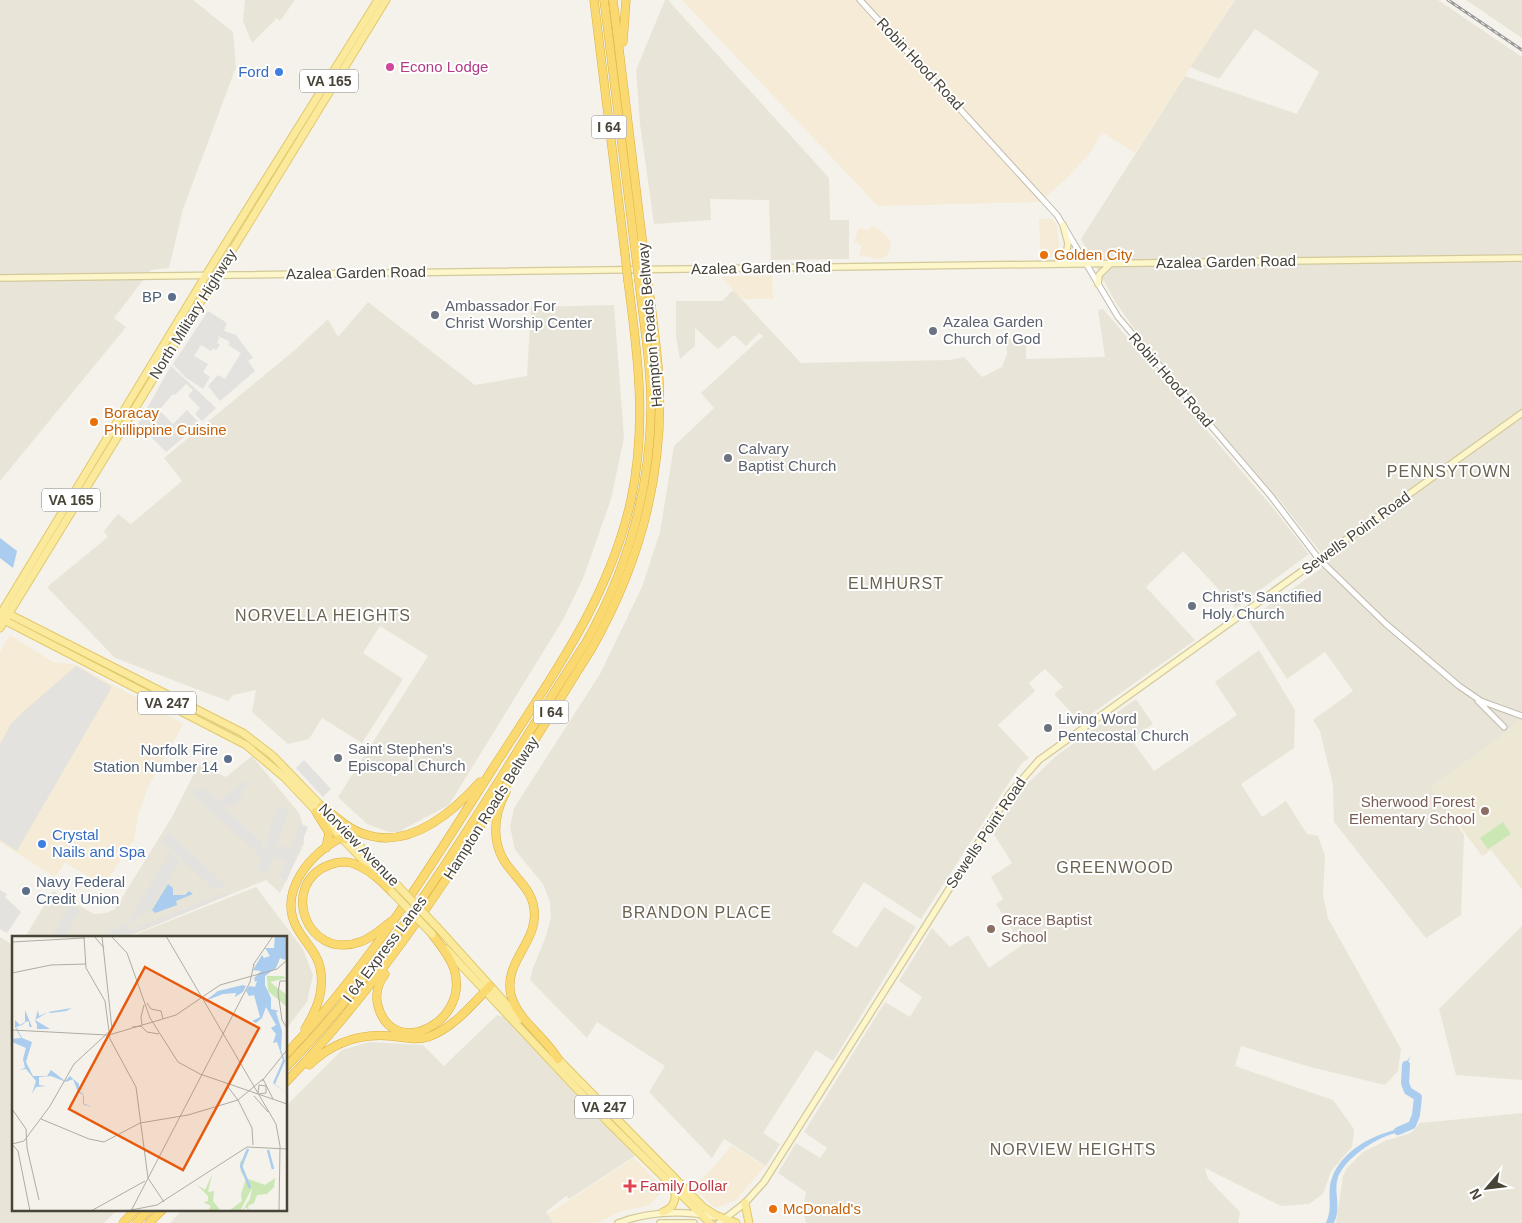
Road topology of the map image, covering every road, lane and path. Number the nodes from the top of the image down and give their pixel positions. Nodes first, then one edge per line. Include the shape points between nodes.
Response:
1 (378, 0) edge
2 (386, 0) edge
3 (594, 0) edge
4 (604, 0) edge
5 (613, 0) edge
6 (626, 0) edge
7 (860, 0) edge
8 (623, 84) junction
9 (1063, 225) junction
10 (1522, 258) edge
11 (1065, 264) junction
12 (1086, 264) junction
13 (1110, 264) junction
14 (206, 275) junction
15 (217, 275) junction
16 (0, 278) edge
17 (1098, 284) junction
18 (1522, 414) edge
19 (1319, 559) junction
20 (3, 614) edge
21 (0, 628) edge
22 (1474, 698) junction
23 (1522, 716) edge
24 (1504, 727) dead end
25 (495, 766) junction
26 (510, 778) junction
27 (319, 809) junction
28 (341, 838) junction
29 (354, 840) junction
30 (326, 849) junction
31 (395, 888) junction
32 (399, 915) junction
33 (434, 930) junction
34 (398, 951) junction
35 (488, 988) junction
36 (294, 1045) junction
37 (288, 1052) edge
38 (558, 1059) junction
39 (288, 1065) edge
40 (288, 1080) edge
41 (288, 1085) edge
42 (674, 1188) junction
43 (745, 1203) junction
44 (135, 1210) edge
45 (148, 1210) edge
46 (162, 1210) edge
47 (663, 1212) junction
48 (698, 1214) junction
49 (722, 1221) edge
50 (123, 1223) edge
51 (136, 1223) edge
52 (149, 1223) edge
53 (618, 1223) edge
54 (660, 1223) edge
55 (689, 1223) edge
56 (694, 1223) edge
57 (710, 1223) edge
58 (736, 1223) edge
59 (749, 1223) edge

1 - 14 main road, North Military Highway / VA 165
2 - 15 main road, North Military Highway / VA 165
3 - 25 highway, Hampton Roads Beltway / I 64, bridge via 639,372 638,455 626,519 604,583 586,621
4 - 39 highway, I 64 Express Lanes, bridge via 650,383 649,454 634,530 608,602 585,644 406,923 348,999
5 - 8 highway, Hampton Roads Beltway / I 64
6 - 8 highway via 622,35
7 - 9 street, Robin Hood Road via 1046,202
8 - 26 highway, Hampton Roads Beltway / I 64, bridge via 659,380 656,467 645,522 626,582 605,625
9 - 11 main road via 1068,243
9 - 12 street, Robin Hood Road
10 - 13 main road, Azalea Garden Road
11 - 12 main road, Azalea Garden Road
11 - 15 main road, Azalea Garden Road
12 - 13 main road, Azalea Garden Road
12 - 17 street, Robin Hood Road
13 - 17 main road via 1099,275
14 - 15 main road, Azalea Garden Road
14 - 16 main road, Azalea Garden Road
14 - 20 main road, North Military Highway / VA 165
15 - 20 main road, North Military Highway / VA 165
17 - 19 street, Robin Hood Road via 1110,308 1275,500
18 - 19 main road, Sewells Point Road
19 - 22 street, Robin Hood Road via 1386,624
19 - 43 main road, Sewells Point Road via 1049,752 1021,779 764,1182
20 - 21 main road, North Military Highway / VA 165
20 - 27 main road, Norview Avenue / VA 247 via 243,734 273,756
22 - 23 street, Robin Hood Road
22 - 24 street
25 - 27 highway via 449,812 423,828 396,837 380,838 359,832
25 - 32 highway, Hampton Roads Beltway / I 64
26 - 34 highway, Hampton Roads Beltway / I 64
26 - 38 highway via 499,809 496,834 507,866 530,894 535,915 532,932 512,970 511,994 522,1015
27 - 28 main road, Norview Avenue / VA 247
27 - 29 main road, Norview Avenue / VA 247
27 - 30 highway via 329,833
28 - 29 highway
28 - 30 highway
28 - 31 main road, Norview Avenue / VA 247
29 - 31 main road, Norview Avenue / VA 247
30 - 36 highway via 300,875 292,896 293,920 317,958 321,984 318,1004
31 - 32 highway via 359,865 348,862 332,864 316,873 308,884 303,897 304,916 319,937 344,945 369,937
31 - 33 main road, Norview Avenue / VA 247, bridge
32 - 36 highway, Hampton Roads Beltway / I 64 via 357,972
33 - 34 highway via 452,964 456,988 448,1013 426,1030 398,1029 386,1020 379,1008 379,986
33 - 35 main road, Norview Avenue / VA 247
34 - 40 highway, Hampton Roads Beltway / I 64 via 333,1031
35 - 38 main road, Norview Avenue / VA 247
35 - 41 highway via 439,1032 420,1039 379,1035 344,1041 319,1056
35 - 42 main road, Norview Avenue / VA 247 via 607,1122
36 - 37 highway, Hampton Roads Beltway / I 64
38 - 49 main road, Norview Avenue / VA 247 via 703,1207
42 - 47 main road via 673,1205
42 - 48 main road, Norview Avenue / VA 247
43 - 49 main road, Sewells Point Road
43 - 59 main road
44 - 50 highway
45 - 51 highway
46 - 52 highway
47 - 48 main road
47 - 53 main road
48 - 49 main road
48 - 57 main road, Norview Avenue / VA 247
49 - 58 main road, VA 247
54 - 55 main road
55 - 56 main road

